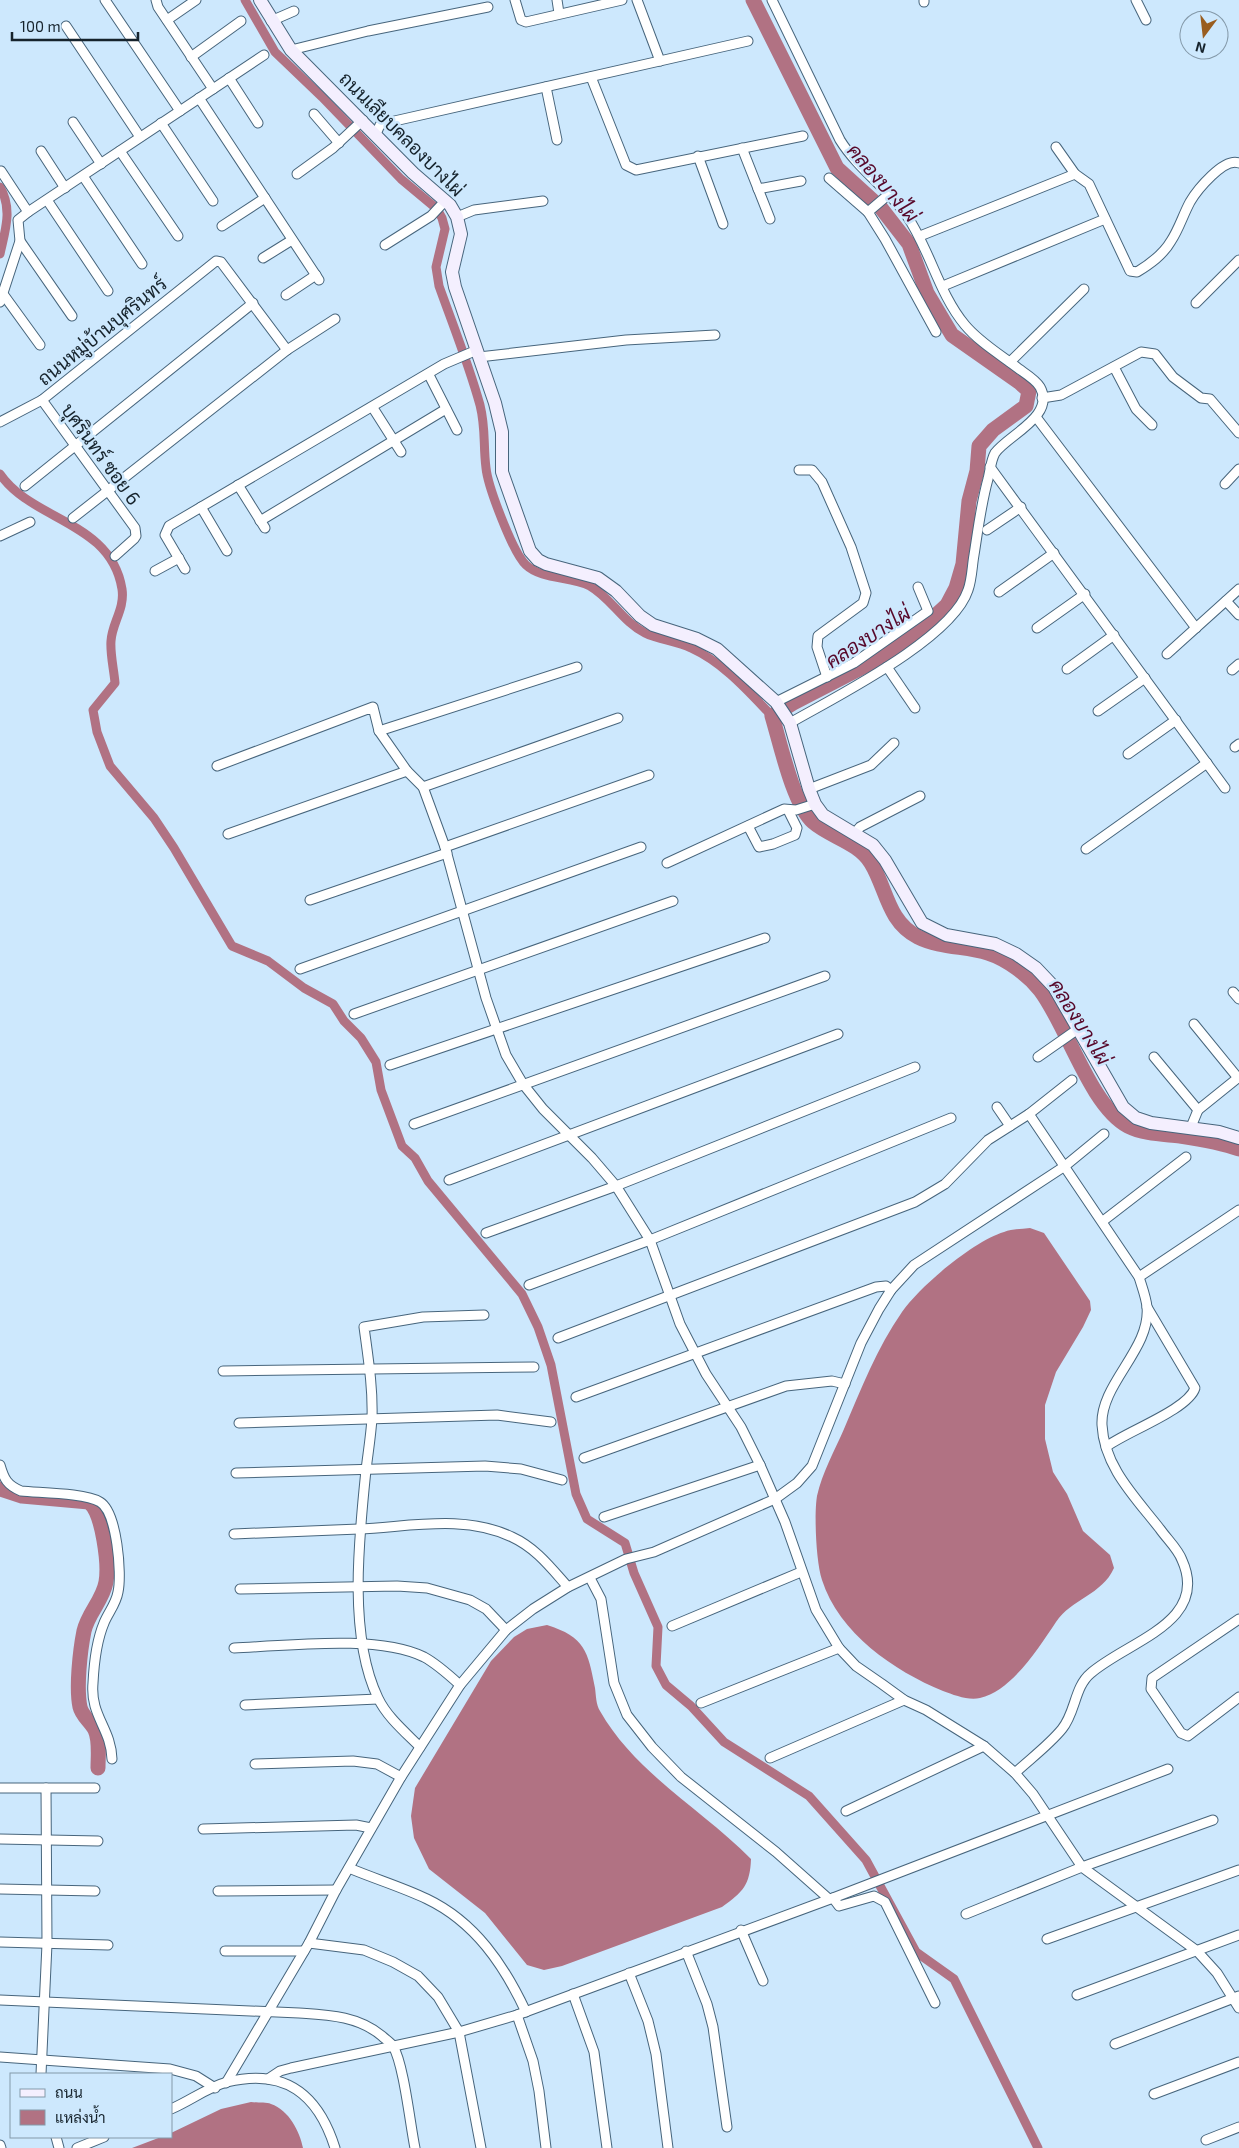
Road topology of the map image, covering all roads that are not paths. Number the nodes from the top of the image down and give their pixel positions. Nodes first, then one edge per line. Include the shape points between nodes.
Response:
1 (105, 0) edge
2 (156, 0) edge
3 (196, 0) edge
4 (260, 0) edge
5 (515, 0) edge
6 (557, 0) edge
7 (622, 0) edge
8 (637, 0) edge
9 (772, 0) edge
10 (1136, 0) edge
11 (601, 2) edge
12 (488, 7) dead end
13 (294, 11) dead end
14 (559, 13) junction
15 (167, 20) junction
16 (1146, 20) dead end
17 (241, 21) dead end
18 (271, 21) junction
19 (66, 26) dead end
20 (748, 41) dead end
21 (291, 50) junction
22 (264, 55) dead end
23 (192, 57) junction
24 (660, 61) junction
25 (591, 77) junction
26 (229, 78) junction
27 (546, 87) junction
28 (213, 89) junction
29 (199, 98) junction
30 (180, 111) junction
31 (314, 114) dead end
32 (73, 122) dead end
33 (258, 123) dead end
34 (360, 123) junction
35 (161, 124) junction
36 (376, 134) junction
37 (803, 136) dead end
38 (140, 137) junction
39 (557, 140) dead end
40 (339, 143) junction
41 (1056, 147) dead end
42 (742, 148) junction
43 (41, 151) dead end
44 (120, 151) junction
45 (698, 156) junction
46 (1239, 163) edge
47 (101, 164) junction
48 (1, 171) edge
49 (297, 174) dead end
50 (1075, 174) junction
51 (83, 176) junction
52 (829, 178) dead end
53 (801, 181) dead end
54 (65, 188) junction
55 (758, 189) junction
56 (887, 196) junction
57 (265, 198) junction
58 (47, 200) junction
59 (213, 201) dead end
60 (543, 201) dead end
61 (440, 206) junction
62 (869, 211) junction
63 (28, 212) junction
64 (457, 217) junction
65 (770, 219) dead end
66 (1105, 219) junction
67 (723, 224) dead end
68 (222, 226) dead end
69 (178, 236) dead end
70 (920, 236) junction
71 (292, 240) junction
72 (20, 241) junction
73 (385, 245) dead end
74 (263, 258) dead end
75 (1239, 260) edge
76 (142, 264) dead end
77 (943, 286) junction
78 (1084, 289) dead end
79 (108, 291) dead end
80 (286, 294) dead end
81 (1, 298) edge
82 (1196, 302) dead end
83 (253, 304) junction
84 (72, 316) dead end
85 (335, 319) dead end
86 (936, 332) dead end
87 (715, 335) dead end
88 (40, 345) dead end
89 (287, 350) junction
90 (475, 354) junction
91 (1010, 362) junction
92 (1114, 367) junction
93 (429, 375) junction
94 (1042, 398) junction
95 (42, 400) junction
96 (372, 408) junction
97 (446, 409) junction
98 (1036, 417) junction
99 (0, 422) edge
100 (1152, 425) dead end
101 (457, 430) dead end
102 (1239, 433) edge
103 (393, 439) junction
104 (73, 445) junction
105 (401, 452) dead end
106 (990, 468) junction
107 (1239, 469) edge
108 (799, 470) dead end
109 (1225, 484) dead end
110 (238, 485) junction
111 (25, 486) dead end
112 (107, 490) junction
113 (201, 507) junction
114 (1021, 507) junction
115 (73, 518) dead end
116 (30, 522) dead end
117 (988, 530) dead end
118 (0, 536) edge
119 (227, 551) dead end
120 (1054, 552) junction
121 (115, 556) dead end
122 (179, 558) junction
123 (186, 569) dead end
124 (155, 571) dead end
125 (918, 587) dead end
126 (1239, 589) edge
127 (999, 592) dead end
128 (1084, 594) junction
129 (1226, 601) junction
130 (1239, 615) edge
131 (1037, 628) dead end
132 (1196, 628) junction
133 (1114, 635) junction
134 (1167, 654) dead end
135 (578, 667) dead end
136 (887, 667) junction
137 (1067, 669) dead end
138 (826, 677) junction
139 (1145, 678) junction
140 (915, 708) dead end
141 (1098, 711) dead end
142 (783, 712) junction
143 (618, 718) dead end
144 (1176, 720) junction
145 (379, 732) junction
146 (894, 743) dead end
147 (1128, 754) dead end
148 (1207, 763) junction
149 (217, 766) dead end
150 (407, 771) junction
151 (649, 775) dead end
152 (423, 787) junction
153 (1225, 788) dead end
154 (810, 789) junction
155 (920, 796) dead end
156 (801, 808) junction
157 (748, 826) junction
158 (855, 833) junction
159 (228, 834) dead end
160 (641, 847) dead end
161 (1086, 849) dead end
162 (446, 850) junction
163 (667, 863) dead end
164 (310, 900) dead end
165 (673, 901) dead end
166 (463, 911) junction
167 (765, 938) dead end
168 (300, 969) dead end
169 (479, 969) junction
170 (825, 976) dead end
171 (354, 1014) dead end
172 (1194, 1024) dead end
173 (497, 1029) junction
174 (1076, 1030) junction
175 (838, 1034) dead end
176 (1038, 1057) dead end
177 (1154, 1057) dead end
178 (390, 1065) dead end
179 (915, 1067) dead end
180 (1239, 1077) edge
181 (1072, 1080) dead end
182 (523, 1084) junction
183 (997, 1107) dead end
184 (1198, 1110) junction
185 (1029, 1114) junction
186 (951, 1118) dead end
187 (414, 1124) dead end
188 (1010, 1126) junction
189 (1191, 1127) junction
190 (1104, 1134) dead end
191 (569, 1135) junction
192 (1239, 1138) edge
193 (1186, 1157) dead end
194 (1065, 1166) junction
195 (449, 1180) dead end
196 (616, 1186) junction
197 (1239, 1210) edge
198 (1103, 1221) junction
199 (486, 1233) dead end
200 (650, 1240) junction
201 (1139, 1277) junction
202 (529, 1285) dead end
203 (891, 1290) junction
204 (670, 1297) junction
205 (1147, 1307) junction
206 (484, 1315) dead end
207 (558, 1338) dead end
208 (696, 1353) junction
209 (534, 1367) dead end
210 (370, 1368) junction
211 (223, 1372) dead end
212 (845, 1384) junction
213 (576, 1397) dead end
214 (728, 1407) junction
215 (372, 1419) junction
216 (551, 1422) dead end
217 (239, 1423) dead end
218 (1106, 1447) junction
219 (584, 1458) dead end
220 (0, 1465) edge
221 (760, 1465) junction
222 (366, 1470) junction
223 (236, 1473) dead end
224 (562, 1480) dead end
225 (775, 1499) junction
226 (604, 1517) dead end
227 (360, 1529) junction
228 (234, 1534) dead end
229 (801, 1572) junction
230 (590, 1578) junction
231 (358, 1587) junction
232 (568, 1587) junction
233 (240, 1589) dead end
234 (1239, 1619) edge
235 (672, 1626) dead end
236 (506, 1630) junction
237 (362, 1644) junction
238 (234, 1648) dead end
239 (839, 1648) junction
240 (460, 1685) junction
241 (1239, 1697) edge
242 (378, 1700) junction
243 (904, 1700) junction
244 (701, 1704) dead end
245 (244, 1705) dead end
246 (420, 1746) junction
247 (984, 1746) junction
248 (770, 1758) dead end
249 (112, 1759) dead end
250 (255, 1764) dead end
251 (1168, 1769) dead end
252 (1015, 1772) junction
253 (400, 1777) junction
254 (0, 1788) edge
255 (46, 1788) junction
256 (95, 1788) dead end
257 (846, 1811) dead end
258 (1047, 1815) junction
259 (1213, 1820) dead end
260 (371, 1828) junction
261 (203, 1829) dead end
262 (0, 1840) edge
263 (47, 1841) junction
264 (98, 1841) dead end
265 (349, 1868) junction
266 (1082, 1868) junction
267 (1239, 1870) edge
268 (0, 1889) edge
269 (336, 1890) junction
270 (47, 1891) junction
271 (95, 1891) dead end
272 (218, 1891) dead end
273 (831, 1898) junction
274 (1137, 1906) junction
275 (966, 1914) dead end
276 (741, 1930) junction
277 (1239, 1935) edge
278 (1047, 1939) dead end
279 (0, 1942) edge
280 (310, 1943) junction
281 (47, 1944) junction
282 (108, 1945) dead end
283 (225, 1950) dead end
284 (304, 1951) junction
285 (686, 1951) junction
286 (1197, 1951) junction
287 (629, 1973) junction
288 (762, 1981) dead end
289 (573, 1994) junction
290 (1077, 1995) dead end
291 (1236, 1997) edge
292 (0, 2000) edge
293 (44, 2001) junction
294 (934, 2003) dead end
295 (1239, 2008) edge
296 (267, 2011) junction
297 (522, 2013) junction
298 (459, 2032) junction
299 (1115, 2044) dead end
300 (393, 2046) junction
301 (0, 2057) edge
302 (42, 2060) junction
303 (1239, 2062) edge
304 (41, 2073) edge
305 (268, 2079) junction
306 (226, 2083) junction
307 (214, 2088) junction
308 (1154, 2094) dead end
309 (172, 2109) edge
310 (727, 2127) dead end
311 (1239, 2127) edge
312 (102, 2138) edge
313 (1206, 2140) dead end
314 (77, 2148) edge
315 (335, 2148) edge
316 (415, 2148) edge
317 (482, 2148) edge
318 (546, 2148) edge
319 (607, 2148) edge
320 (668, 2148) edge

1 - 30 street
2 - 15 street
3 - 15 street
4 - 18 street, ถนนเลียบคลองบางไผ่
5 - 14 street via 521,20 526,22
6 - 14 street
7 - 11 street
8 - 24 street
9 - 56 street via 840,140 851,157
10 - 16 street
11 - 14 street
12 - 21 street
13 - 18 street
15 - 23 street
17 - 23 street
18 - 21 street, ถนนเลียบคลองบางไผ่
19 - 38 street
20 - 24 street
21 - 34 street, ถนนเลียบคลองบางไผ่
22 - 26 street
23 - 28 street
24 - 25 street
25 - 27 street
25 - 45 street via 630,169
26 - 28 street
26 - 33 street
27 - 36 street via 380,125
27 - 39 street
28 - 29 street
29 - 30 street
29 - 57 street
30 - 35 street
31 - 40 street
32 - 47 street
34 - 36 street, ถนนเลียบคลองบางไผ่
34 - 40 street
35 - 38 street
35 - 59 street
36 - 61 street, ถนนเลียบคลองบางไผ่
37 - 42 street
38 - 44 street
40 - 49 street
41 - 50 street
42 - 45 street
42 - 55 street
43 - 54 street
44 - 47 street
44 - 69 street
45 - 67 street
46 - 66 street via 1226,163 1202,186 1160,256 1137,272 1130,271
47 - 51 street
48 - 63 street
50 - 66 street via 1089,184
50 - 70 street
51 - 54 street
51 - 76 street
52 - 62 street
53 - 55 street
54 - 58 street
55 - 65 street
56 - 62 street
56 - 70 street
57 - 68 street
57 - 71 street
58 - 63 street
58 - 79 street
60 - 64 street via 474,210
61 - 64 street, ถนนเลียบคลองบางไผ่
61 - 73 street
62 - 86 street
63 - 72 street via 18,220
64 - 90 street, ถนนเลียบคลองบางไผ่ via 461,234 452,272
66 - 77 street
70 - 77 street
71 - 74 street
71 - 80 street via 318,277
72 - 81 street
72 - 84 street
75 - 82 street
77 - 91 street via 966,326
78 - 91 street
81 - 88 street
83 - 89 street
83 - 95 street, ถนนหมู่บ้านบุศรินทร์ via 222,262 214,262
83 - 104 street
85 - 89 street
87 - 90 street
89 - 112 street
90 - 93 street via 453,360
90 - 142 street, ถนนเลียบคลองบางไผ่ via 502,432 502,472 530,551 538,560 598,578 654,625 717,649
91 - 94 street via 1040,388
92 - 94 street via 1061,394
92 - 100 street via 1136,409
92 - 102 street via 1141,352 1152,352 1173,377 1201,398 1210,399
93 - 96 street
93 - 97 street
94 - 98 street
95 - 99 street, ถนนหมู่บ้านบุศรินทร์
95 - 104 street, บุศรินทร์ ซอย 6
96 - 103 street
96 - 110 street
97 - 101 street
97 - 103 street
98 - 106 street via 994,454
98 - 132 street
103 - 105 street
103 - 110 street via 262,524
104 - 111 street
104 - 112 street, บุศรินทร์ ซอย 6
106 - 114 street
106 - 136 street via 968,590 958,609 917,648
107 - 109 street
108 - 138 street via 812,470 822,482 851,547 866,593 860,606 818,636 817,647
110 - 113 street
112 - 115 street
112 - 121 street, บุศรินทร์ ซอย 6 via 135,528 136,536
113 - 119 street
113 - 122 street via 169,526 165,532
114 - 117 street
114 - 120 street
116 - 118 street
120 - 127 street
120 - 128 street
122 - 123 street
122 - 124 street
125 - 138 street via 928,611 854,663
126 - 129 street
128 - 131 street
128 - 133 street
129 - 130 street
129 - 132 street
132 - 134 street
133 - 137 street
133 - 139 street
135 - 145 street
136 - 140 street
136 - 142 street
138 - 142 street
139 - 141 street
139 - 144 street
142 - 154 street
143 - 152 street
144 - 147 street
144 - 148 street
145 - 149 street via 373,707
145 - 150 street
146 - 154 street via 871,765
148 - 153 street
148 - 161 street
150 - 152 street
150 - 159 street
151 - 162 street
152 - 162 street
154 - 156 street
155 - 158 street via 860,827
156 - 157 street via 784,809
156 - 157 street via 795,835 773,844 759,847
156 - 158 street via 823,815
157 - 163 street
158 - 174 street via 873,845 885,860 922,924 946,935 995,944 1016,954 1054,986
160 - 166 street
162 - 164 street
162 - 166 street
165 - 169 street
166 - 168 street
166 - 169 street
167 - 173 street
169 - 171 street
169 - 173 street
170 - 182 street
172 - 180 street
173 - 178 street
173 - 182 street via 506,1055
174 - 176 street
174 - 189 street via 1123,1107 1136,1118 1151,1123
175 - 191 street
177 - 184 street
179 - 196 street
180 - 184 street
181 - 185 street
182 - 187 street
182 - 191 street
183 - 188 street
184 - 189 street
185 - 188 street
185 - 194 street
186 - 200 street
188 - 204 street via 988,1140 945,1184 916,1202
189 - 192 street
190 - 194 street
191 - 195 street
191 - 196 street
193 - 198 street
194 - 198 street
194 - 203 street via 914,1265
196 - 199 street
196 - 200 street
197 - 201 street
198 - 201 street
200 - 202 street
200 - 204 street
201 - 205 street
203 - 208 street via 886,1286 876,1287
203 - 212 street via 861,1343
204 - 207 street
204 - 208 street
205 - 218 street via 1137,1346 1104,1408 1102,1425
205 - 218 street via 1192,1383 1193,1392 1172,1410
206 - 210 street via 423,1317 364,1327
208 - 213 street
208 - 214 street
209 - 210 street
210 - 211 street
210 - 215 street
212 - 214 street via 832,1381 786,1386
212 - 225 street via 812,1466 797,1483
214 - 219 street
214 - 221 street
215 - 216 street via 497,1415
215 - 217 street
215 - 222 street
218 - 252 street via 1116,1471 1182,1558 1189,1578 1188,1594 1181,1611 1091,1673 1079,1688 1063,1729
220 - 249 street via 5,1480 20,1491 93,1498 107,1508 118,1551 120,1584 118,1596 98,1639 92,1693 96,1717 112,1743
221 - 225 street
221 - 226 street
222 - 223 street
222 - 224 street via 485,1466 522,1469
222 - 227 street
225 - 229 street
225 - 230 street via 654,1552 626,1559
227 - 228 street
227 - 231 street
227 - 232 street via 444,1523 480,1527 512,1537 541,1555
229 - 235 street
229 - 239 street via 816,1610
230 - 232 street
230 - 273 street via 601,1599 614,1683 627,1715 681,1777
231 - 233 street
231 - 236 street via 404,1586 445,1591 486,1609
231 - 237 street
232 - 236 street
234 - 241 street via 1152,1678 1151,1689 1181,1733 1188,1736
236 - 240 street
237 - 238 street
237 - 240 street via 384,1645 422,1657
237 - 242 street
239 - 243 street via 856,1666
239 - 244 street
240 - 246 street
242 - 245 street
242 - 246 street via 398,1726
243 - 247 street via 934,1714
243 - 248 street
246 - 253 street
247 - 252 street
247 - 257 street
250 - 253 street via 360,1762 377,1764
251 - 258 street
252 - 258 street
253 - 260 street
254 - 255 street
255 - 256 street
255 - 263 street
258 - 266 street
258 - 273 street
259 - 266 street
260 - 261 street via 356,1825
260 - 265 street
262 - 263 street
263 - 264 street
263 - 270 street
265 - 269 street
265 - 297 street via 428,1899 456,1916 482,1940 504,1969
266 - 274 street
266 - 275 street
267 - 274 street
268 - 270 street
269 - 272 street
269 - 280 street
270 - 271 street
270 - 281 street
273 - 276 street
273 - 294 street via 839,1906 874,1896 885,1902
274 - 278 street
274 - 286 street
276 - 285 street
276 - 288 street
277 - 286 street
279 - 281 street
280 - 284 street
280 - 298 street via 364,1950 418,1976 443,2005
281 - 282 street
281 - 293 street
283 - 284 street
284 - 296 street
285 - 287 street
285 - 310 street via 713,2028
286 - 290 street
286 - 291 street
287 - 289 street
287 - 320 street via 648,2021 656,2054
289 - 297 street
289 - 319 street via 594,2052
291 - 295 street
291 - 299 street
292 - 293 street
293 - 296 street
293 - 302 street
296 - 300 street via 355,2020 373,2029
296 - 306 street
297 - 298 street
297 - 318 street via 539,2091
298 - 300 street
298 - 317 street
300 - 305 street via 291,2068
300 - 316 street via 401,2070
301 - 302 street
302 - 304 street
302 - 307 street via 170,2069 196,2076
303 - 308 street
305 - 306 street
305 - 315 street via 296,2088 308,2098 325,2120
306 - 307 street
307 - 309 street
311 - 313 street
312 - 314 street

